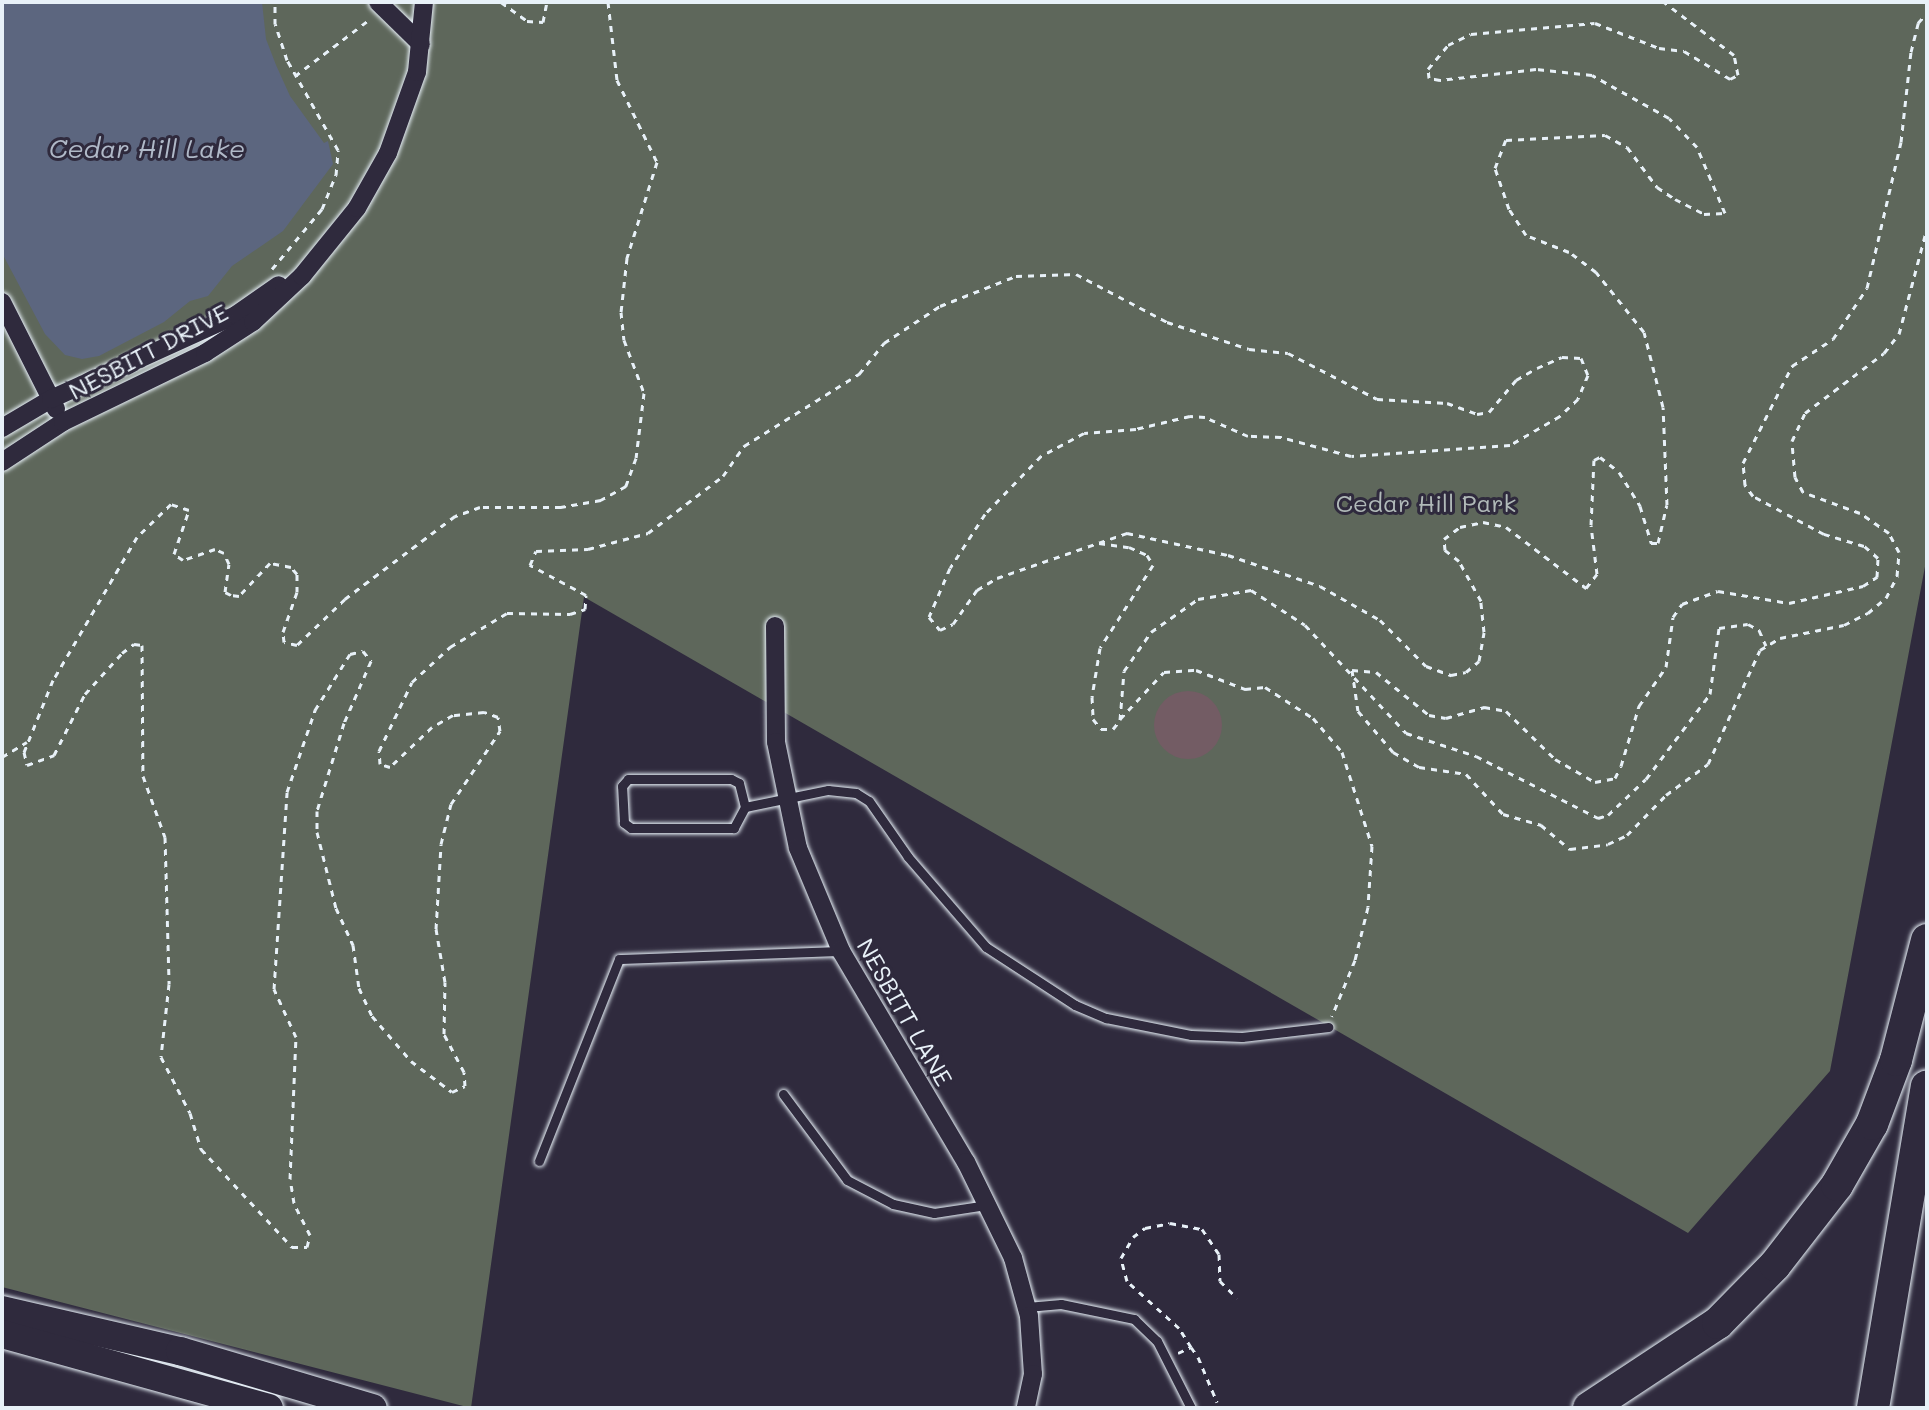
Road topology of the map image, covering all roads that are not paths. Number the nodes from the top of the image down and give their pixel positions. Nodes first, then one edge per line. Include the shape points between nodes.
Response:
1 (424, 2) edge
2 (380, 6) edge
3 (421, 44) junction
4 (338, 233) junction
5 (2, 302) edge
6 (51, 399) junction
7 (63, 422) junction
8 (2, 428) edge
9 (2, 462) edge
10 (775, 626) dead end
11 (787, 799) junction
12 (745, 807) junction
13 (1927, 940) edge
14 (841, 951) junction
15 (1328, 1027) road end
16 (1927, 1087) edge
17 (783, 1094) dead end
18 (539, 1161) dead end
19 (987, 1205) junction
20 (1027, 1307) junction
21 (2, 1310) edge
22 (2, 1334) edge
23 (342, 1402) edge
24 (269, 1408) edge
25 (373, 1408) edge
26 (1026, 1408) edge
27 (1191, 1408) edge
28 (1589, 1408) edge
29 (1873, 1408) edge

1 - 3 street, NESBITT DRIVE
2 - 3 street
3 - 4 street, NESBITT DRIVE via 400,126 374,180
4 - 6 street, NESBITT DRIVE via 236,315
4 - 7 street, NESBITT DRIVE via 253,322 171,372
5 - 6 street
6 - 7 street
6 - 8 street, NESBITT DRIVE
7 - 9 street, NESBITT DRIVE
10 - 11 street, NESBITT LANE via 776,742
11 - 12 lane
11 - 14 street, NESBITT LANE via 798,848
11 - 15 lane via 841,790 869,801 908,857 986,947 1085,1009 1191,1035 1255,1036
12 - 12 lane via 739,783 731,779 628,779 622,786 624,823 631,828 734,828
13 - 28 highway via 1896,1060 1872,1124 1837,1185 1775,1265 1718,1323
14 - 18 lane via 619,959
14 - 19 street, NESBITT LANE
16 - 29 highway
17 - 19 lane via 847,1180 893,1204 934,1213
19 - 20 street, NESBITT LANE via 1013,1258
20 - 26 street, NESBITT LANE via 1033,1374
20 - 27 lane via 1061,1304 1134,1319 1168,1359
21 - 23 main road
22 - 24 main road
23 - 25 main road

